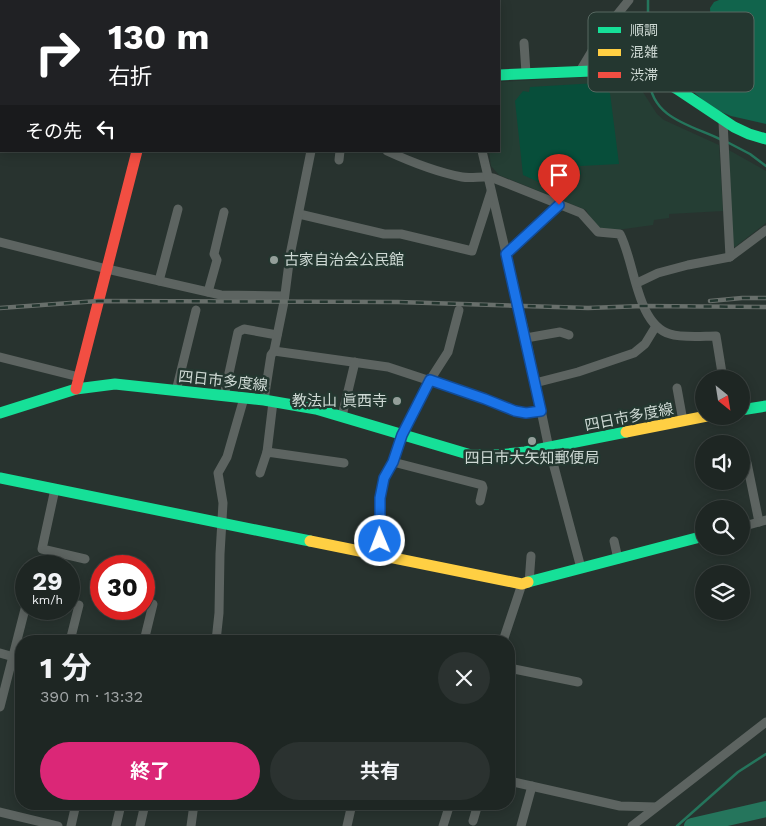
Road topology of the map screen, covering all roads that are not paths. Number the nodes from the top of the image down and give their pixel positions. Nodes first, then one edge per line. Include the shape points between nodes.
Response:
1 (629, 0) edge
2 (619, 12) edge
3 (524, 43) dead end
4 (588, 58) edge
5 (580, 71) junction
6 (588, 71) edge
7 (526, 73) junction
8 (500, 75) edge
9 (677, 92) edge
10 (723, 122) junction
11 (766, 139) edge
12 (137, 152) edge
13 (311, 152) edge
14 (389, 152) edge
15 (482, 152) edge
16 (487, 176) junction
17 (491, 190) junction
18 (559, 205) junction
19 (178, 210) dead end
20 (224, 212) dead end
21 (299, 214) junction
22 (766, 230) edge
23 (0, 242) edge
24 (506, 254) junction
25 (730, 258) junction
26 (107, 269) junction
27 (159, 281) junction
28 (637, 284) junction
29 (208, 292) junction
30 (283, 296) junction
31 (196, 310) dead end
32 (459, 310) dead end
33 (656, 326) junction
34 (569, 335) dead end
35 (277, 336) junction
36 (526, 338) junction
37 (274, 351) junction
38 (0, 358) edge
39 (355, 362) junction
40 (722, 370) edge
41 (430, 380) junction
42 (78, 383) junction
43 (535, 383) junction
44 (677, 388) dead end
45 (176, 391) junction
46 (224, 396) junction
47 (244, 398) junction
48 (268, 401) junction
49 (766, 406) edge
50 (750, 409) edge
51 (541, 411) junction
52 (0, 414) edge
53 (342, 416) junction
54 (695, 418) edge
55 (683, 421) junction
56 (402, 435) junction
57 (550, 448) junction
58 (267, 452) junction
59 (344, 462) dead end
60 (393, 462) junction
61 (260, 473) dead end
62 (750, 477) edge
63 (0, 478) edge
64 (56, 489) junction
65 (480, 501) dead end
66 (762, 521) edge
67 (222, 524) junction
68 (695, 538) edge
69 (614, 541) dead end
70 (379, 555) junction
71 (531, 556) dead end
72 (85, 558) dead end
73 (618, 559) junction
74 (581, 568) junction
75 (525, 584) junction
76 (23, 620) edge
77 (75, 620) edge
78 (150, 620) edge
79 (21, 635) edge
80 (72, 635) edge
81 (146, 635) edge
82 (217, 635) edge
83 (505, 635) edge
84 (0, 653) edge
85 (15, 657) edge
86 (15, 664) edge
87 (515, 669) edge
88 (578, 682) dead end
89 (0, 707) edge
90 (766, 722) edge
91 (515, 782) edge
92 (532, 786) junction
93 (656, 807) junction
94 (75, 810) edge
95 (120, 810) edge
96 (144, 810) edge
97 (193, 810) edge
98 (351, 810) edge
99 (448, 810) edge
100 (477, 810) edge
101 (1, 815) edge
102 (474, 821) dead end
103 (47, 825) edge
104 (58, 826) edge
105 (71, 826) edge
106 (116, 826) edge
107 (140, 826) edge
108 (191, 826) edge
109 (347, 826) edge
110 (443, 826) edge
111 (521, 826) edge
112 (632, 826) edge

1 - 2 street
3 - 7 street
4 - 5 street
5 - 6 main road
5 - 7 main road
7 - 8 main road
9 - 10 main road
10 - 11 main road
10 - 25 street
12 - 26 main road
13 - 21 street
14 - 16 street via 427,168 463,177
15 - 16 street
16 - 17 street
16 - 18 street
17 - 21 street via 472,251
17 - 24 street
18 - 24 street
18 - 28 street via 586,216 598,232 620,234
19 - 27 street
20 - 29 street via 214,254 217,260
21 - 30 street
22 - 25 street
23 - 26 street
24 - 36 street
25 - 28 street via 658,273
26 - 27 street
26 - 42 main road
27 - 29 street
28 - 33 street via 647,314
29 - 30 street
30 - 35 street
31 - 45 street
32 - 41 street via 448,352
33 - 40 street via 672,335 716,336
33 - 43 street via 650,338 634,353
34 - 36 street via 560,332
35 - 37 street
35 - 46 street via 244,329 238,332
36 - 43 street
37 - 39 street
37 - 48 street via 271,355
38 - 42 street
39 - 41 street via 388,367
39 - 53 street
41 - 51 street via 515,411
41 - 56 street
42 - 45 main road, 四日市多度線
42 - 52 main road, 四日市多度線
43 - 51 street
44 - 55 street
45 - 46 main road, 四日市多度線
46 - 47 main road, 四日市多度線
47 - 48 main road, 四日市多度線
47 - 67 street via 227,457 218,473 223,502
48 - 53 main road, 四日市多度線
48 - 58 street
49 - 50 main road
51 - 57 street
53 - 56 main road, 四日市多度線
54 - 55 main road, 四日市多度線
55 - 57 main road, 四日市多度線
56 - 57 main road, 四日市多度線 via 471,455
56 - 60 street
57 - 74 street
58 - 59 street
58 - 61 street
60 - 65 street via 482,485
60 - 70 street via 382,484
62 - 66 street
63 - 64 main road
64 - 67 main road
64 - 72 street via 42,549
67 - 70 main road
67 - 82 street
68 - 73 main road
69 - 73 street
70 - 75 main road
71 - 75 street
73 - 74 main road
74 - 75 main road
75 - 83 street
76 - 79 street
77 - 80 street
78 - 81 street
84 - 85 street
86 - 89 street
87 - 88 street
90 - 93 street
91 - 92 street
92 - 93 street via 620,806
92 - 111 street
93 - 112 street
94 - 105 street
95 - 106 street
96 - 107 street
97 - 108 street
98 - 109 street
99 - 110 street
100 - 102 street
101 - 103 street
103 - 104 street

